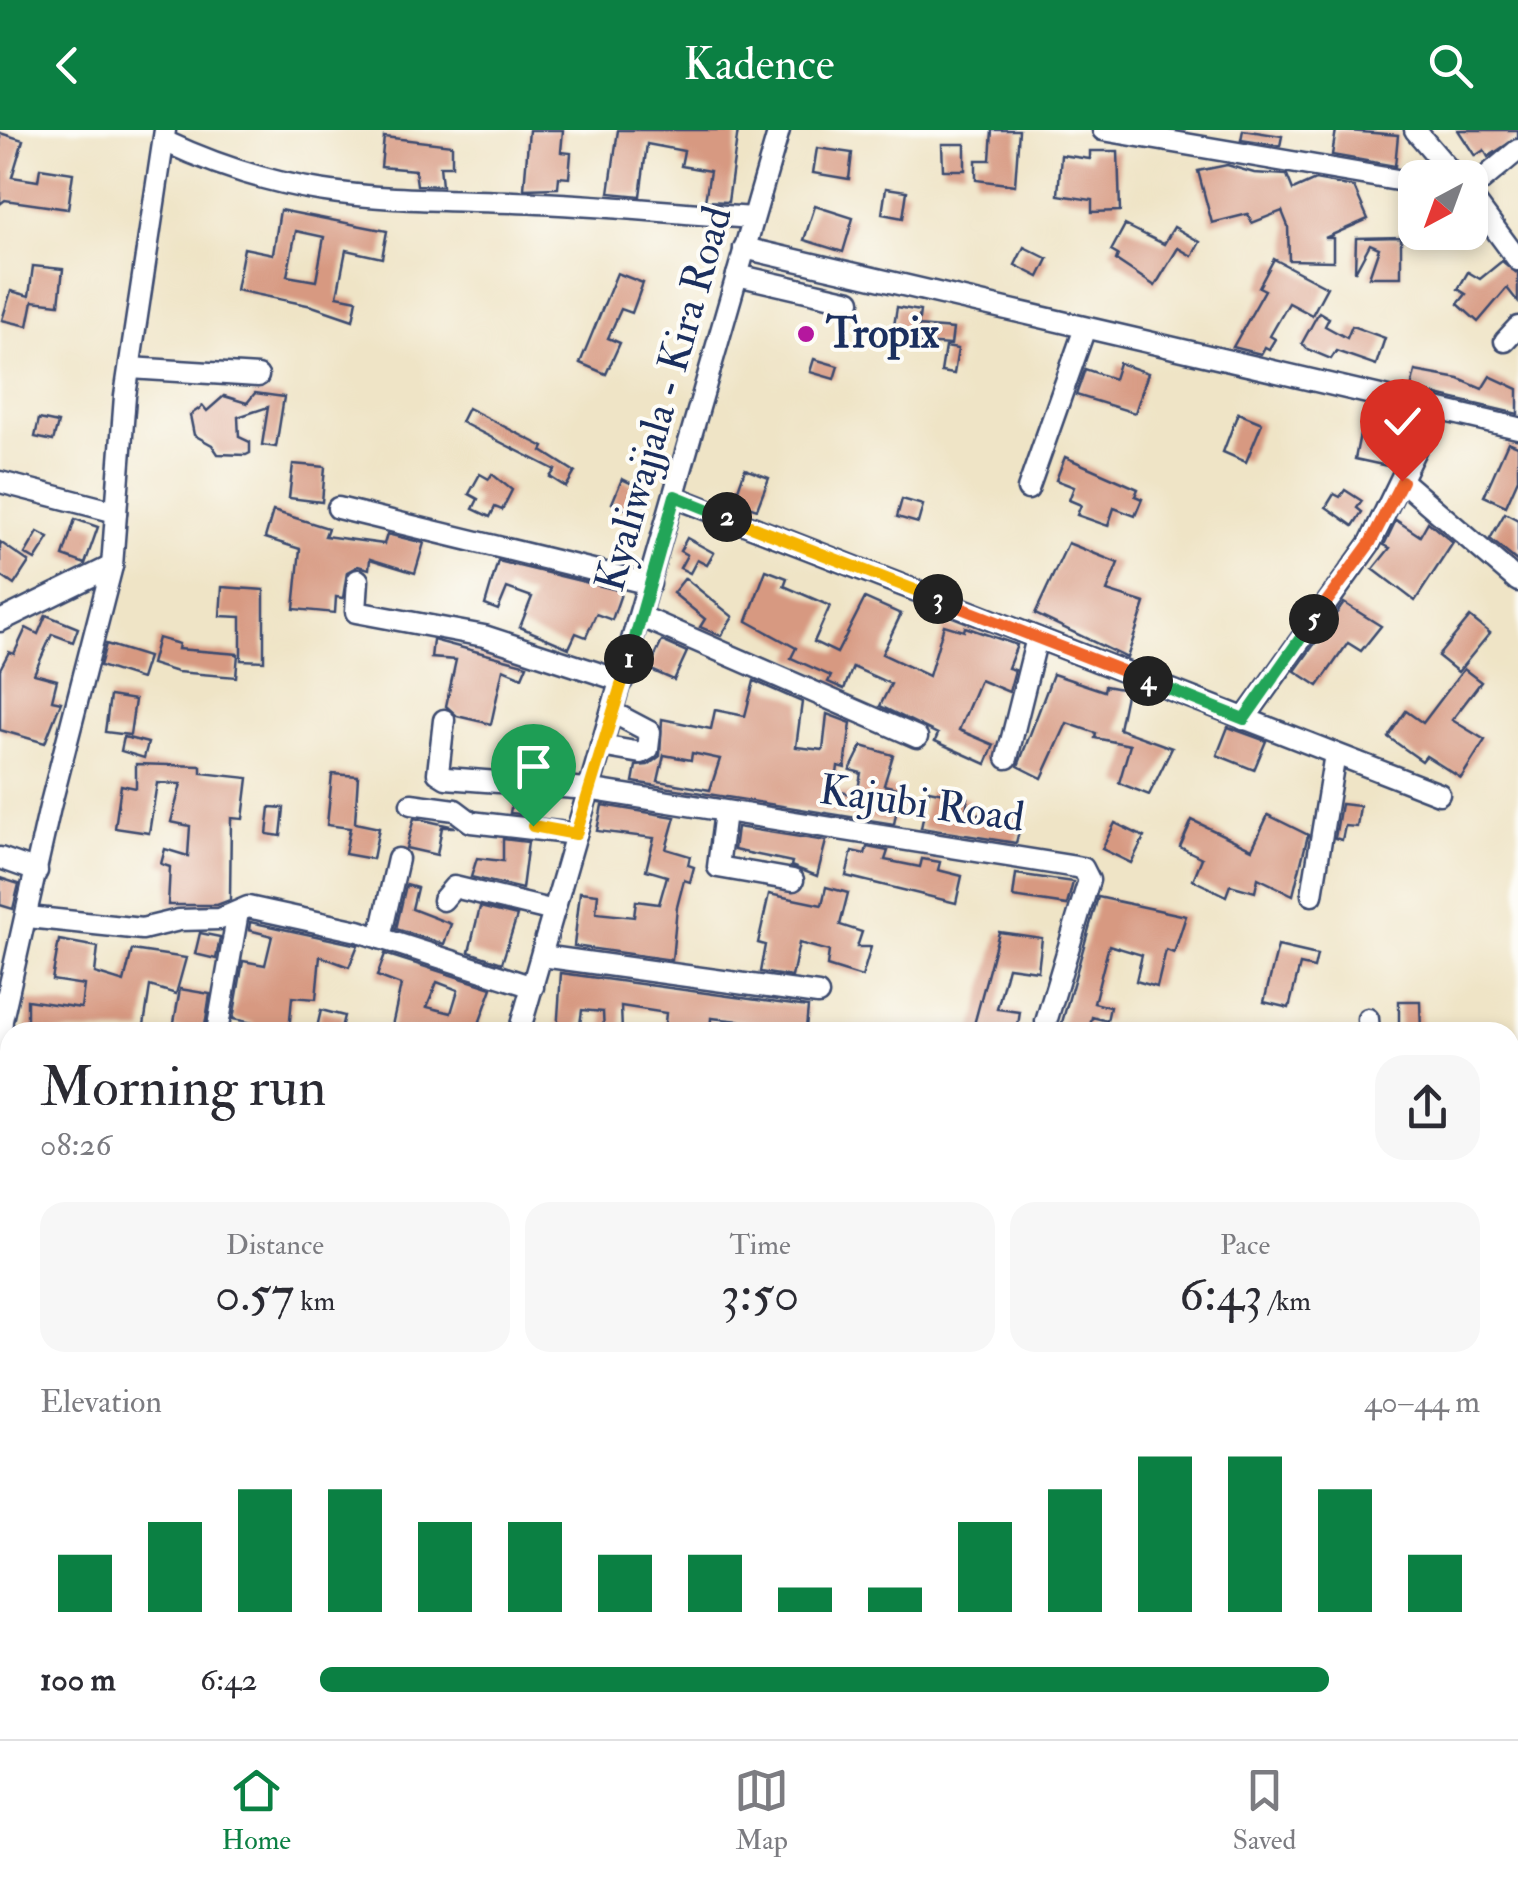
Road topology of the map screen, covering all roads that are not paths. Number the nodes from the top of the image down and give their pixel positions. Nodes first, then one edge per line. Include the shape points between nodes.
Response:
1 (779, 130) edge
2 (1103, 130) edge
3 (1415, 130) edge
4 (1140, 133) edge
5 (165, 135) edge
6 (1518, 150) edge
7 (1441, 160) edge
8 (1488, 176) edge
9 (1398, 180) edge
10 (752, 218) junction
11 (1488, 218) edge
12 (744, 248) junction
13 (1518, 260) edge
14 (738, 275) junction
15 (850, 301) dead end
16 (1085, 328) junction
17 (130, 368) junction
18 (258, 376) dead end
19 (1434, 410) junction
20 (1518, 428) edge
21 (1402, 481) junction
22 (0, 482) edge
23 (1028, 488) dead end
24 (675, 496) junction
25 (338, 508) dead end
26 (116, 512) junction
27 (112, 566) junction
28 (358, 580) dead end
29 (1518, 581) edge
30 (650, 584) junction
31 (642, 617) junction
32 (0, 621) edge
33 (1036, 638) junction
34 (622, 680) junction
35 (612, 712) junction
36 (1244, 719) junction
37 (444, 720) dead end
38 (917, 737) dead end
39 (602, 746) junction
40 (1335, 754) junction
41 (1007, 758) dead end
42 (588, 789) junction
43 (1438, 794) dead end
44 (410, 804) dead end
45 (726, 812) junction
46 (576, 834) junction
47 (0, 858) edge
48 (398, 859) dead end
49 (37, 871) junction
50 (792, 880) dead end
51 (1312, 895) dead end
52 (443, 900) dead end
53 (554, 911) junction
54 (238, 912) junction
55 (28, 917) junction
56 (380, 938) junction
57 (0, 939) edge
58 (21, 948) junction
59 (542, 956) junction
60 (533, 987) junction
61 (818, 994) dead end
62 (2, 1022) edge
63 (220, 1022) edge
64 (521, 1022) edge
65 (1046, 1022) dead end

1 - 10 street, Kyaliwajjala - Kira Road
2 - 4 street
3 - 7 street
4 - 9 street
5 - 10 street via 230,170 291,188 367,198
5 - 17 street
6 - 8 street
10 - 12 street, Kyaliwajjala - Kira Road
11 - 13 street
12 - 14 street, Kyaliwajjala - Kira Road
12 - 16 street
14 - 15 street
14 - 24 street, Kyaliwajjala - Kira Road
16 - 19 street
16 - 23 street
17 - 18 street
17 - 26 street
19 - 20 street
19 - 21 street
21 - 29 street
21 - 36 street via 1370,543
22 - 26 street
24 - 30 street, Kyaliwajjala - Kira Road
24 - 33 street
25 - 30 street
26 - 27 street
27 - 32 street
27 - 49 street
28 - 34 street via 356,612 484,636
30 - 31 street, Kyaliwajjala - Kira Road
31 - 34 street, Kyaliwajjala - Kira Road
31 - 38 street
33 - 36 street
33 - 41 street
34 - 35 street, Kyaliwajjala - Kira Road
35 - 39 street, Kyaliwajjala - Kira Road
35 - 39 street via 645,726 648,749
36 - 40 street
37 - 42 street, Kajubi Road via 438,773 446,778
39 - 42 street, Kyaliwajjala - Kira Road
40 - 43 street
40 - 51 street
42 - 45 street, Kajubi Road
42 - 46 street, Kyaliwajjala - Kira Road
44 - 46 street via 456,810 471,822
45 - 50 street via 718,867
45 - 65 street, Kajubi Road via 1083,868 1089,880
46 - 53 street, Kyaliwajjala - Kira Road
47 - 49 street
48 - 56 street
49 - 55 street
52 - 53 street via 454,887
53 - 59 street, Kyaliwajjala - Kira Road
54 - 55 street via 142,929
54 - 56 street via 248,907
54 - 63 street
55 - 58 street
56 - 60 street
57 - 58 street
58 - 62 street
59 - 60 street, Kyaliwajjala - Kira Road
59 - 61 street
60 - 64 street, Kyaliwajjala - Kira Road

